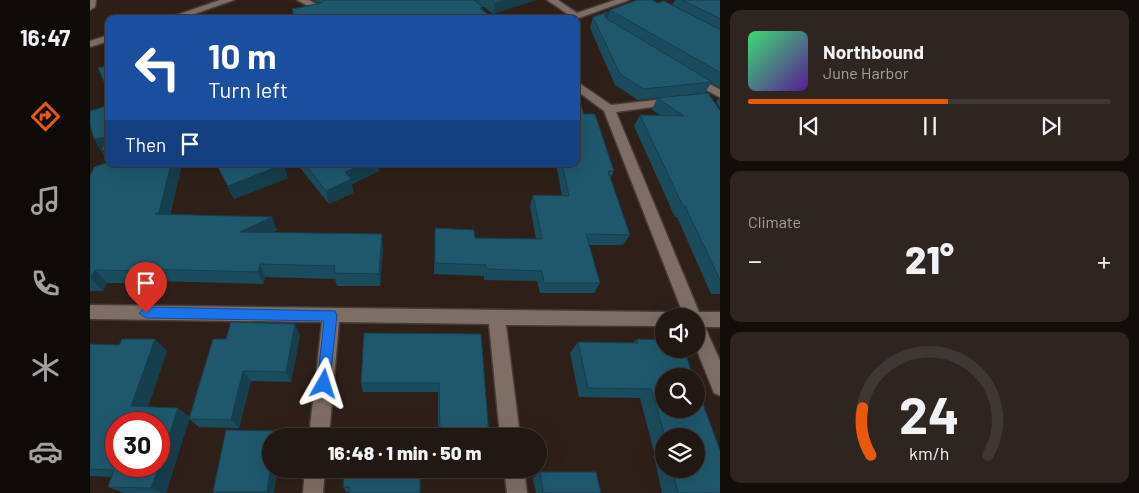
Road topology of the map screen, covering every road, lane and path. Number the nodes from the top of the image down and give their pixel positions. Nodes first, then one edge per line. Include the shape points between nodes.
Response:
1 (91, 0) edge
2 (229, 0) edge
3 (302, 0) edge
4 (552, 0) edge
5 (624, 0) edge
6 (90, 7) edge
7 (322, 10) edge
8 (182, 15) edge
9 (570, 15) edge
10 (578, 15) edge
11 (105, 39) edge
12 (90, 44) edge
13 (680, 71) edge
14 (580, 87) edge
15 (720, 96) edge
16 (686, 100) edge
17 (707, 101) edge
18 (609, 109) junction
19 (689, 308) edge
20 (90, 312) edge
21 (331, 315) junction
22 (497, 317) junction
23 (655, 319) edge
24 (705, 319) edge
25 (720, 320) edge
26 (705, 349) edge
27 (720, 387) edge
28 (320, 428) edge
29 (509, 428) edge
30 (315, 478) edge
31 (515, 478) edge
32 (313, 493) edge
33 (517, 493) edge

1 - 6 street
2 - 8 street
3 - 7 street
4 - 9 street
5 - 10 street
11 - 12 street
13 - 15 street
14 - 18 street
15 - 17 street
16 - 18 street
18 - 19 street
20 - 21 street
21 - 22 street
21 - 28 street
22 - 23 street
22 - 29 street
24 - 25 street
26 - 27 street
30 - 32 street
31 - 33 street

